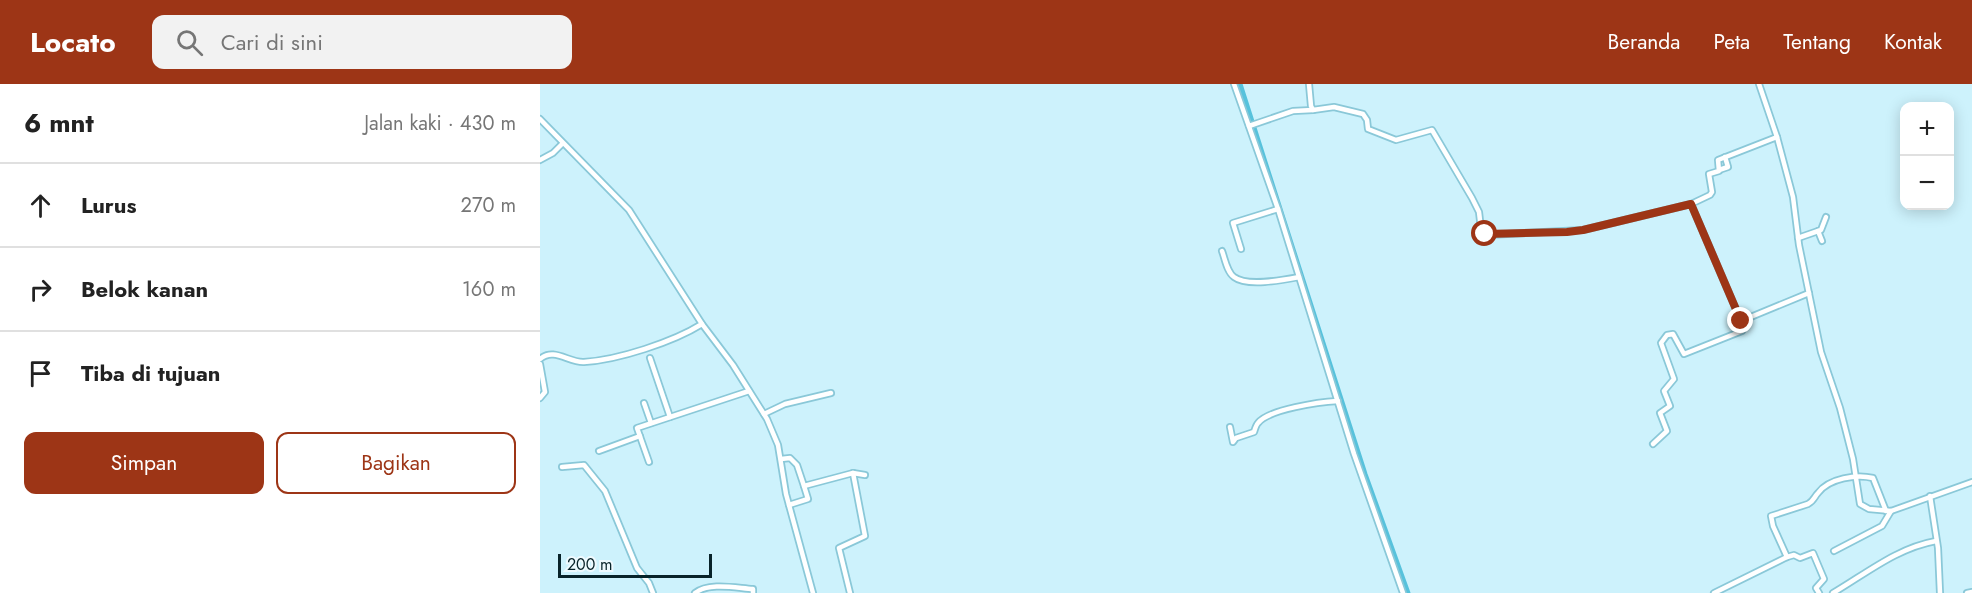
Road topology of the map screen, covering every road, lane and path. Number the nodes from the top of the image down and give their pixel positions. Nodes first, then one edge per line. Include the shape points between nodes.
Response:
1 (1234, 84) edge
2 (1309, 84) edge
3 (1759, 84) edge
4 (1313, 110) junction
5 (541, 121) edge
6 (1252, 125) junction
7 (1778, 137) junction
8 (562, 144) junction
9 (1725, 157) junction
10 (540, 160) edge
11 (1719, 170) junction
12 (1691, 204) junction
13 (1278, 209) junction
14 (1826, 217) dead end
15 (1818, 231) junction
16 (1798, 238) junction
17 (1822, 242) dead end
18 (1241, 249) dead end
19 (1222, 251) dead end
20 (1299, 277) junction
21 (1809, 292) junction
22 (1741, 321) junction
23 (702, 324) junction
24 (650, 358) dead end
25 (540, 362) edge
26 (748, 391) junction
27 (831, 393) dead end
28 (540, 398) edge
29 (1338, 401) junction
30 (644, 403) dead end
31 (764, 414) junction
32 (670, 417) junction
33 (651, 423) junction
34 (1230, 427) dead end
35 (640, 436) junction
36 (1653, 444) dead end
37 (598, 451) dead end
38 (781, 459) junction
39 (649, 462) dead end
40 (562, 467) dead end
41 (853, 473) junction
42 (865, 475) dead end
43 (1855, 478) junction
44 (1972, 482) edge
45 (804, 486) junction
46 (1930, 496) junction
47 (789, 505) junction
48 (1889, 511) junction
49 (1936, 541) junction
50 (1834, 550) dead end
51 (1787, 557) junction
52 (1972, 592) edge
53 (653, 593) edge
54 (695, 593) edge
55 (753, 593) edge
56 (813, 593) edge
57 (850, 593) edge
58 (1403, 593) edge
59 (1714, 593) edge
60 (1819, 593) edge
61 (1833, 593) edge
62 (1940, 593) edge
63 (1967, 593) edge

1 - 6 street
2 - 4 street
3 - 7 street
4 - 6 street via 1293,111
4 - 12 street via 1334,107 1363,114 1368,130 1396,140 1432,130 1479,212 1482,232 1488,235 1583,230
5 - 8 street
6 - 13 street
7 - 9 street
7 - 16 street via 1793,197
8 - 10 street
8 - 23 street via 629,210
9 - 11 street via 1717,161
9 - 11 street via 1728,167
11 - 12 street via 1709,174 1710,195
12 - 22 street
13 - 18 street via 1233,223
13 - 20 street
14 - 15 street
15 - 16 street
15 - 17 street
16 - 21 street
19 - 20 street via 1232,275 1239,279
20 - 29 street
21 - 22 street
21 - 43 street
22 - 36 street via 1742,331 1684,354 1673,334 1660,343 1674,379 1664,391 1670,406 1660,413 1667,431
23 - 25 street via 688,333 633,352 584,362 552,354
23 - 26 street
24 - 32 street
25 - 28 street via 545,392
26 - 31 street
26 - 32 street
27 - 31 street via 785,404
29 - 34 street via 1305,404 1270,414 1257,423 1254,432 1233,442
29 - 58 street
30 - 33 street
31 - 38 street
32 - 33 street
33 - 35 street via 637,428
35 - 37 street
35 - 39 street
38 - 45 street via 790,458 797,465
38 - 47 street
40 - 53 street via 582,464 600,483 636,568
41 - 42 street
41 - 45 street
41 - 57 street via 865,536 839,548
43 - 48 street via 1874,478
43 - 48 street via 1860,504
43 - 51 street via 1838,479 1808,504 1771,516
44 - 46 street
45 - 47 street via 808,499
46 - 48 street
46 - 49 street
47 - 56 street
48 - 50 street via 1882,526
49 - 61 street via 1900,551
49 - 62 street
51 - 59 street
51 - 60 street via 1814,554 1824,579 1816,588
52 - 63 street
54 - 55 street via 717,587 753,589

